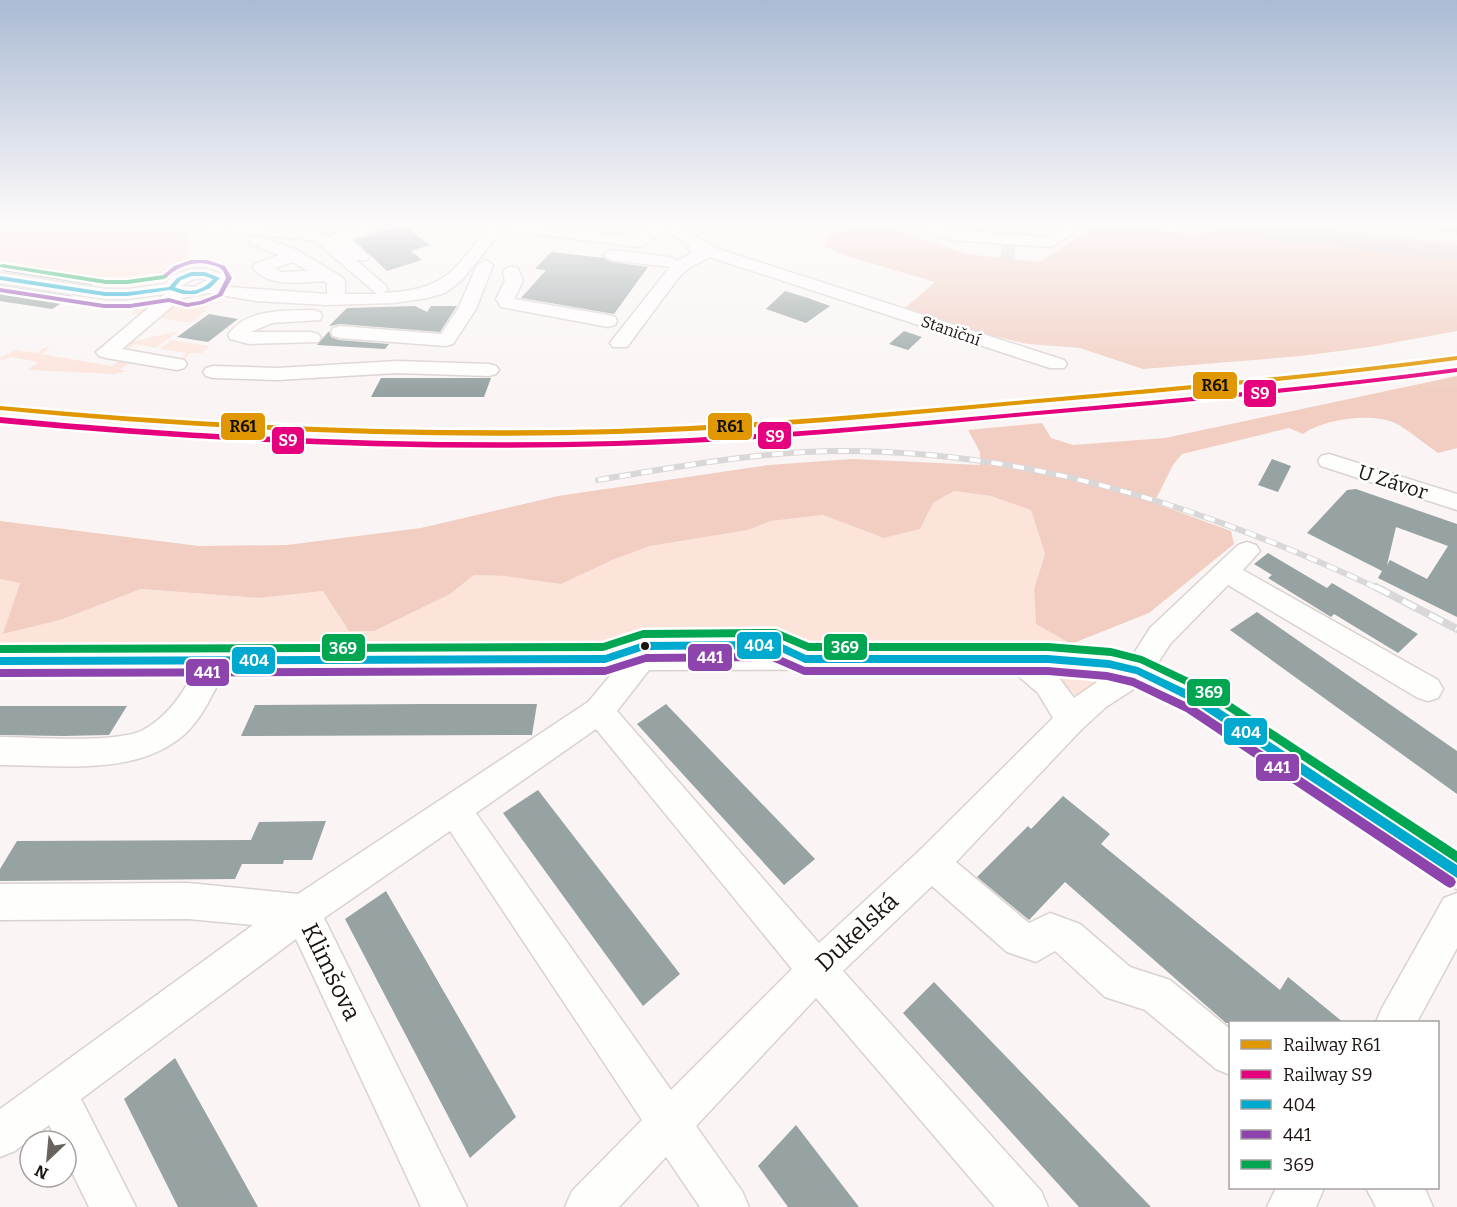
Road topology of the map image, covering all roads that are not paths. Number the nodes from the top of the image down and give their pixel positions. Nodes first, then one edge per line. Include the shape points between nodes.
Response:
1 (9, 279) edge
2 (333, 279) edge
3 (360, 279) edge
4 (389, 279) edge
5 (452, 279) edge
6 (478, 279) edge
7 (514, 279) edge
8 (668, 279) edge
9 (797, 279) edge
10 (205, 280) joint
11 (175, 290) junction
12 (437, 291) junction
13 (472, 293) junction
14 (374, 294) junction
15 (507, 294) junction
16 (299, 299) junction
17 (336, 299) junction
18 (285, 316) junction
19 (326, 316) dead end
20 (608, 321) dead end
21 (340, 332) dead end
22 (311, 338) dead end
23 (446, 340) junction
24 (620, 343) dead end
25 (177, 364) dead end
26 (1057, 364) dead end
27 (429, 367) junction
28 (489, 370) dead end
29 (213, 372) dead end
30 (1329, 461) dead end
31 (1457, 502) edge
32 (1247, 551) dead end
33 (1226, 572) junction
34 (1015, 658) junction
35 (605, 659) junction
36 (805, 659) junction
37 (641, 660) junction
38 (0, 661) edge
39 (215, 661) junction
40 (1138, 671) junction
41 (1428, 689) dead end
42 (599, 711) junction
43 (1071, 721) junction
44 (0, 751) edge
45 (454, 808) junction
46 (931, 863) junction
47 (1457, 872) edge
48 (0, 902) edge
49 (1457, 911) edge
50 (302, 912) junction
51 (817, 969) junction
52 (1397, 1021) edge
53 (1229, 1054) edge
54 (55, 1093) junction
55 (669, 1124) junction
56 (0, 1136) edge
57 (1301, 1189) edge
58 (1389, 1189) edge
59 (113, 1207) edge
60 (444, 1207) edge
61 (588, 1207) edge
62 (726, 1207) edge
63 (1025, 1207) edge
64 (1290, 1207) edge
65 (1410, 1207) edge

1 - 11 street via 105,294
2 - 17 street
3 - 14 street
4 - 14 street via 394,283
5 - 12 street
6 - 13 street
7 - 15 street
8 - 24 street
9 - 26 street, Staniční
10 - 11 street via 190,293
10 - 16 street via 236,295
11 - 25 street via 106,352
12 - 13 street
12 - 14 street via 413,297
13 - 15 street
13 - 23 street via 467,309
14 - 17 street
15 - 20 street via 505,301 510,305
16 - 17 street
16 - 18 street
18 - 19 street
18 - 22 street via 253,321 237,334 249,338
21 - 23 street
23 - 27 street
27 - 28 street
27 - 29 street via 277,374
30 - 31 street, U Závor
32 - 33 street
33 - 40 street via 1160,636
33 - 41 street
34 - 36 street
34 - 40 street via 1080,661
34 - 43 street via 1044,677
35 - 36 street via 644,646 776,645
35 - 37 street
35 - 39 street
36 - 37 street
37 - 42 street
38 - 39 street
39 - 44 street via 192,704 175,724 151,741 116,751
40 - 43 street, Dukelská via 1095,699
40 - 47 street via 1196,699
42 - 45 street
42 - 51 street
43 - 46 street, Dukelská
45 - 50 street
45 - 55 street
46 - 51 street, Dukelská
46 - 53 street via 1020,939 1036,943 1050,931 1067,937 1119,983 1156,994
48 - 50 street, Klimšova via 188,902
49 - 52 street
50 - 54 street
50 - 60 street, Klimšova
51 - 55 street, Dukelská
51 - 63 street
54 - 56 street
54 - 59 street
55 - 61 street, Dukelská
55 - 62 street
57 - 64 street
58 - 65 street

